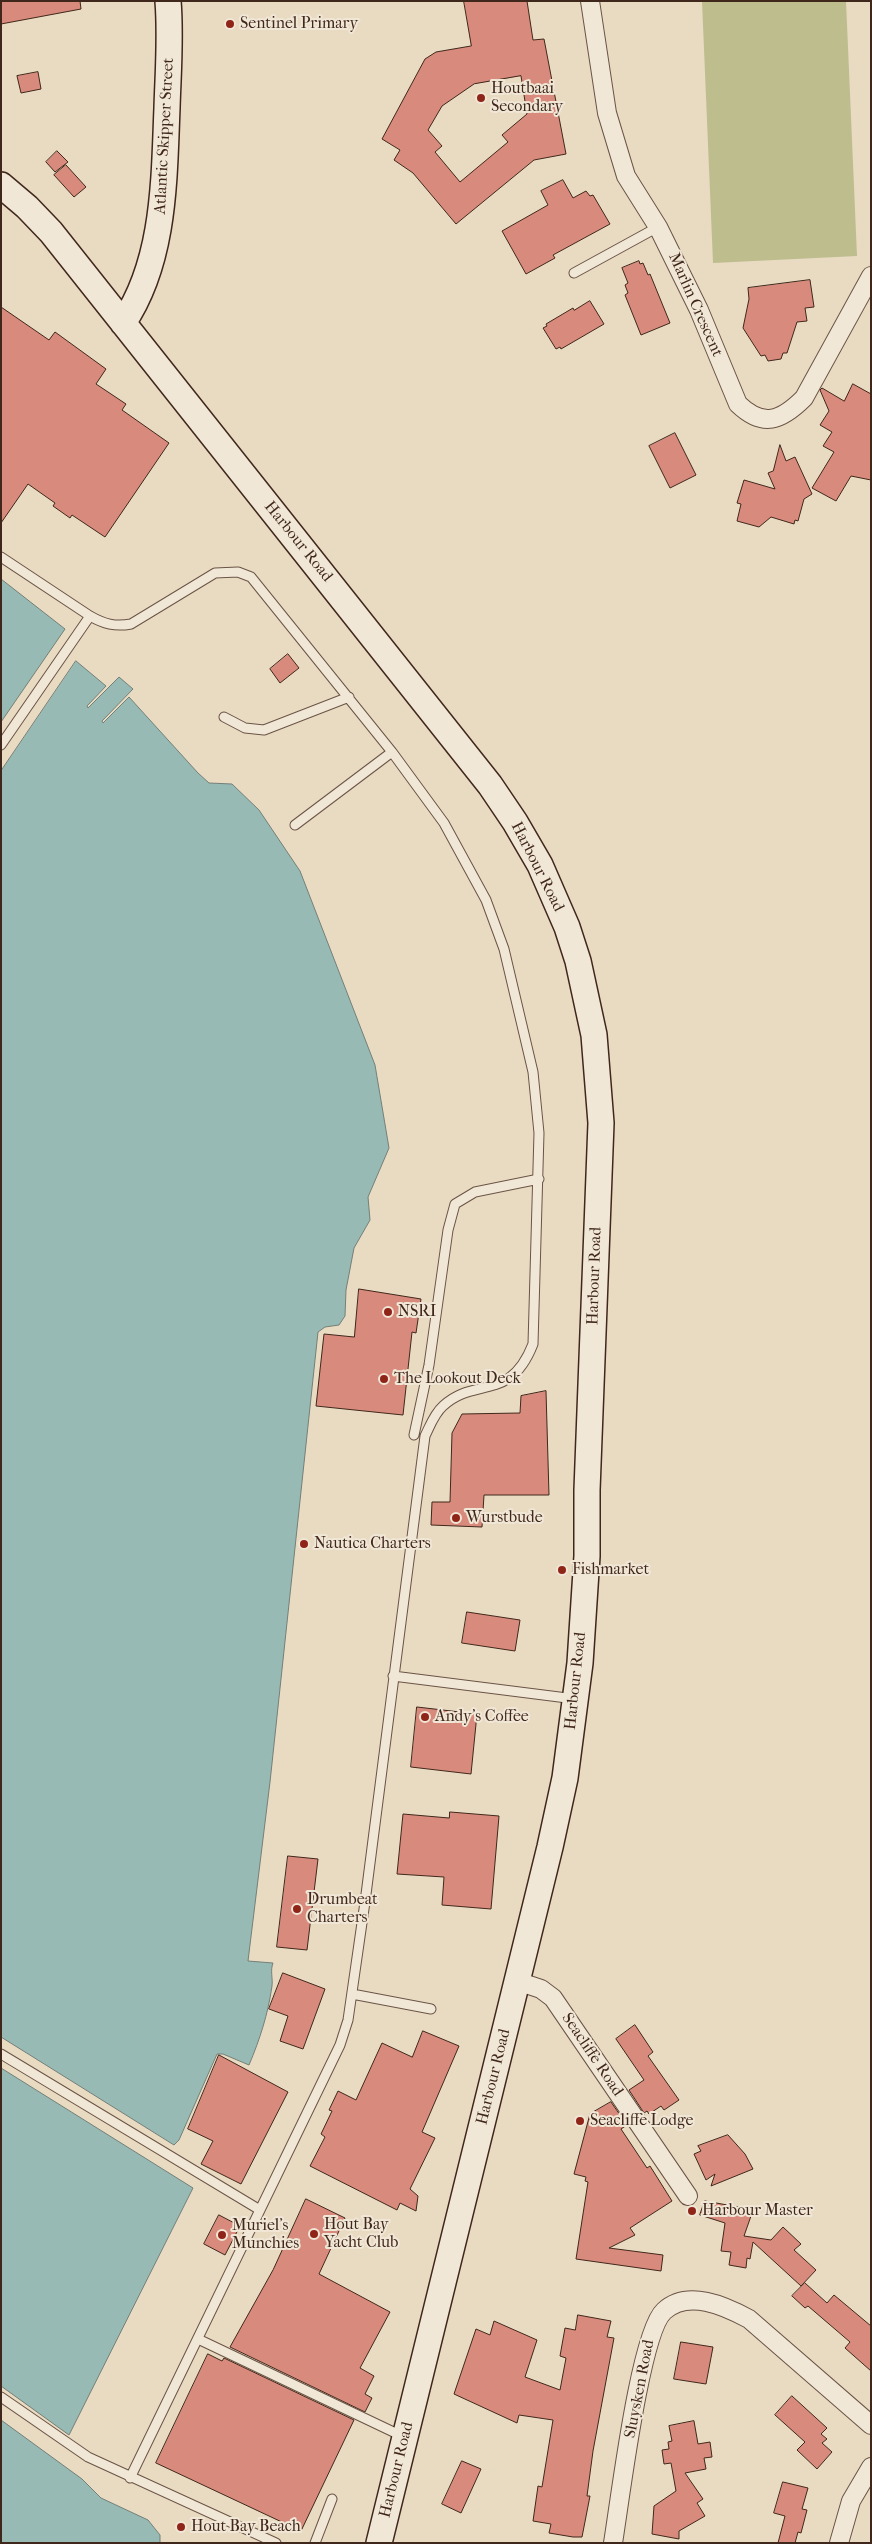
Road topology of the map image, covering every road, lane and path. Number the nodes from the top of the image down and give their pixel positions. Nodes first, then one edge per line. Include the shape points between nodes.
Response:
1 (168, 1) edge
2 (590, 1) edge
3 (1, 185) edge
4 (658, 226) junction
5 (574, 273) dead end
6 (871, 276) edge
7 (123, 323) junction
8 (1, 557) edge
9 (90, 616) junction
10 (349, 697) junction
11 (224, 718) dead end
12 (1, 745) edge
13 (392, 752) junction
14 (295, 825) dead end
15 (539, 1179) junction
16 (414, 1435) dead end
17 (393, 1676) junction
18 (575, 1699) junction
19 (517, 1981) junction
20 (352, 1994) junction
21 (431, 2009) dead end
22 (1, 2054) edge
23 (688, 2196) dead end
24 (260, 2210) junction
25 (198, 2339) junction
26 (1, 2398) edge
27 (871, 2425) edge
28 (404, 2437) junction
29 (871, 2467) edge
30 (130, 2478) junction
31 (332, 2499) dead end
32 (276, 2543) edge
33 (315, 2543) edge
34 (379, 2543) edge
35 (613, 2543) edge
36 (839, 2543) edge

1 - 7 street, Atlantic Skipper Street via 170,27 160,222 136,304
2 - 4 street, Marlin Crescent via 607,113 626,176
3 - 7 street, Harbour Road via 51,232
4 - 5 lane
4 - 6 street, Marlin Crescent via 699,310 738,404 750,416 771,420 790,411 804,398
7 - 18 street, Harbour Road via 490,785 540,865 570,936 594,1035 601,1123 587,1556
8 - 9 lane
9 - 10 lane via 118,626 131,624 215,573 238,572 251,577 266,593
9 - 12 lane
10 - 11 lane via 264,730 245,728
10 - 13 lane
13 - 14 lane
13 - 15 lane via 444,823 486,900 504,949 533,1072 539,1133
15 - 16 lane via 475,1192 455,1204 448,1230 429,1365
15 - 17 lane via 533,1344 528,1357 511,1377 500,1384 454,1398 442,1407 425,1436
17 - 18 lane
17 - 20 lane
18 - 19 street, Harbour Road via 563,1786
19 - 23 street, Seacliffe Road via 541,1989 553,1998
19 - 28 street, Harbour Road
20 - 21 lane
20 - 24 lane via 340,2045
22 - 24 lane
24 - 25 lane
25 - 28 lane
25 - 30 lane
26 - 30 lane via 73,2449
27 - 35 street, Sluysken Road via 749,2319 705,2301 674,2304 657,2319 645,2352
28 - 34 street, Harbour Road
29 - 36 street via 851,2501
30 - 32 lane
31 - 33 lane

